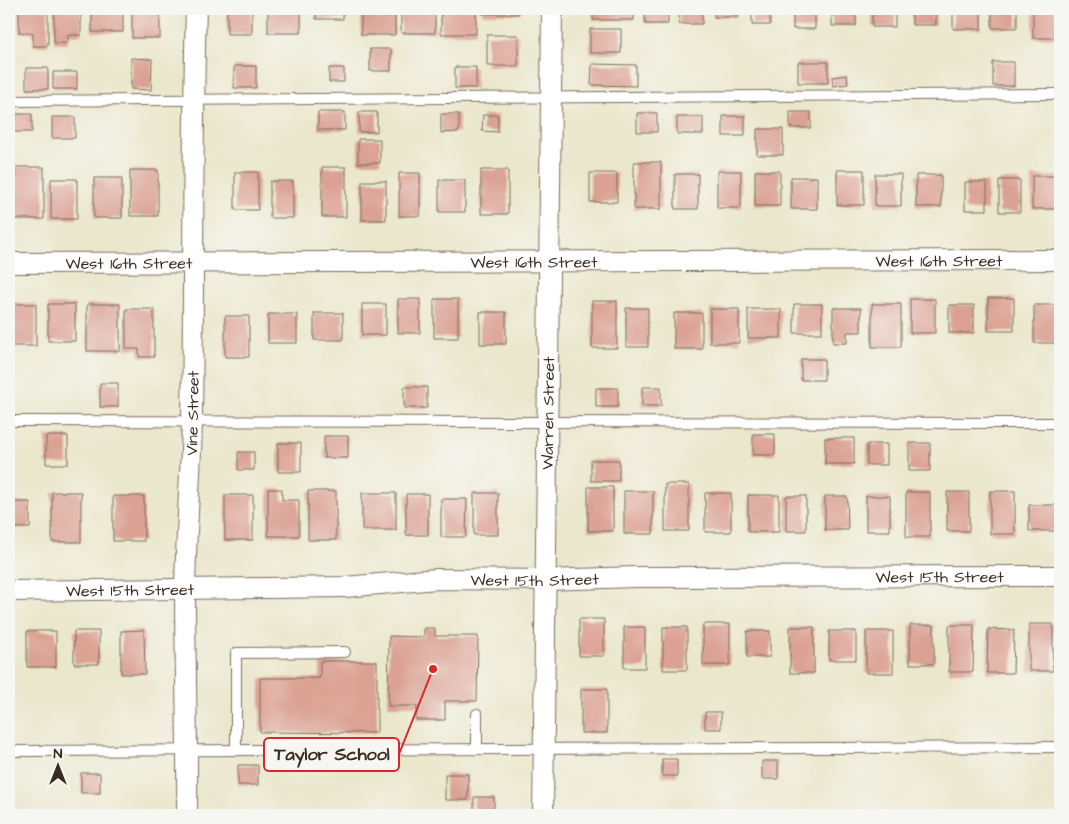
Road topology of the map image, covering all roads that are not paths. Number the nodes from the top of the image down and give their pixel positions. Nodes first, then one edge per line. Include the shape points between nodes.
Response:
1 (196, 9) edge
2 (552, 9) edge
3 (1060, 94) edge
4 (551, 97) junction
5 (194, 100) junction
6 (9, 101) edge
7 (1060, 260) edge
8 (549, 262) junction
9 (9, 263) edge
10 (194, 263) junction
11 (9, 421) edge
12 (192, 422) junction
13 (547, 422) junction
14 (1060, 423) edge
15 (1060, 576) edge
16 (546, 580) junction
17 (185, 588) junction
18 (9, 591) edge
19 (345, 652) dead end
20 (477, 714) dead end
21 (1060, 747) edge
22 (477, 749) junction
23 (544, 749) junction
24 (188, 750) junction
25 (236, 750) junction
26 (9, 751) edge
27 (187, 815) edge
28 (543, 815) edge

1 - 5 street, Vine Street
2 - 4 street, Warren Street
3 - 4 lane
4 - 5 lane
4 - 8 street, Warren Street
5 - 6 lane
5 - 10 street, Vine Street
7 - 8 street, West 16th Street
8 - 10 street, West 16th Street
8 - 13 street, Warren Street
9 - 10 street, West 16th Street
10 - 12 street, Vine Street
11 - 12 lane
12 - 13 lane
12 - 17 street, Vine Street
13 - 14 lane
13 - 16 street, Warren Street
15 - 16 street, West 15th Street
16 - 17 street, West 15th Street via 437,579 345,587
16 - 23 street, Warren Street
17 - 18 street, West 15th Street
17 - 24 street, Vine Street
19 - 25 lane via 236,653
20 - 22 lane
21 - 23 lane
22 - 23 lane
22 - 25 lane
23 - 28 street, Warren Street
24 - 25 lane
24 - 26 lane
24 - 27 street, Vine Street

